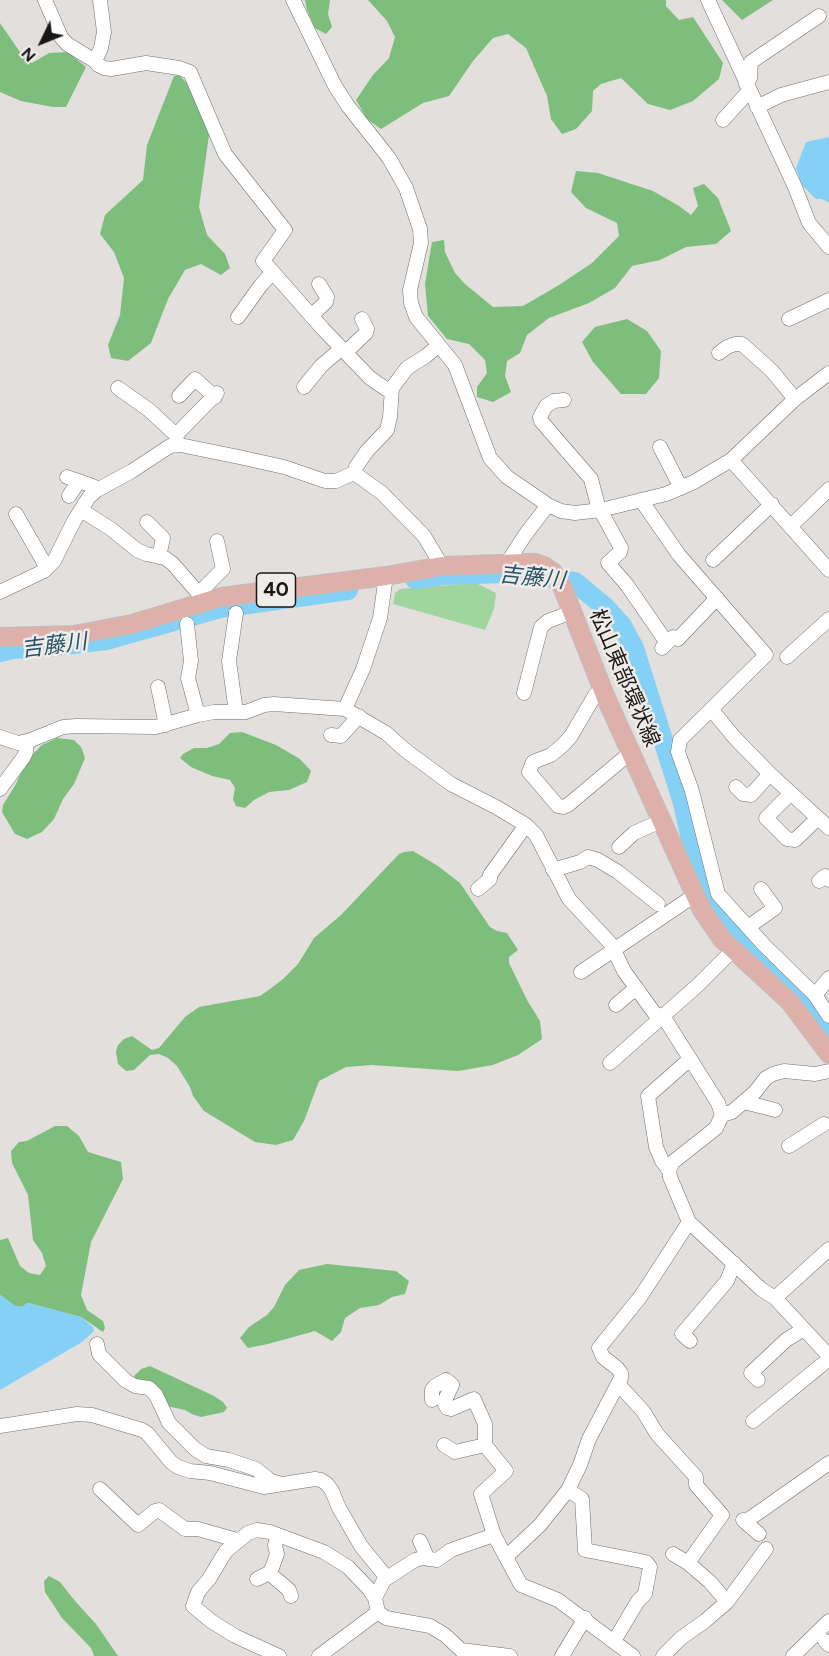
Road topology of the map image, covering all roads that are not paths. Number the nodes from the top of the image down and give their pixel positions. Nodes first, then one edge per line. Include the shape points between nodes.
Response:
1 (45, 0) edge
2 (100, 0) edge
3 (293, 0) edge
4 (708, 0) edge
5 (819, 16) dead end
6 (95, 61) junction
7 (829, 82) edge
8 (748, 87) junction
9 (757, 107) junction
10 (723, 120) dead end
11 (829, 247) edge
12 (273, 272) junction
13 (319, 284) dead end
14 (829, 300) edge
15 (238, 316) dead end
16 (311, 316) junction
17 (362, 319) dead end
18 (789, 319) dead end
19 (439, 345) junction
20 (344, 350) junction
21 (719, 353) dead end
22 (829, 373) edge
23 (304, 387) dead end
24 (118, 388) dead end
25 (392, 388) junction
26 (179, 396) dead end
27 (795, 399) junction
28 (564, 400) dead end
29 (177, 440) junction
30 (660, 447) dead end
31 (731, 460) junction
32 (354, 473) junction
33 (681, 488) junction
34 (826, 488) edge
35 (97, 490) junction
36 (69, 496) dead end
37 (642, 500) junction
38 (771, 504) junction
39 (548, 505) junction
40 (81, 510) junction
41 (601, 510) junction
42 (16, 514) dead end
43 (147, 522) dead end
44 (791, 526) junction
45 (217, 542) dead end
46 (159, 556) junction
47 (713, 560) dead end
48 (507, 563) junction
49 (442, 566) junction
50 (47, 568) junction
51 (829, 570) edge
52 (386, 582) junction
53 (0, 592) edge
54 (203, 597) junction
55 (717, 598) junction
56 (572, 612) junction
57 (236, 613) dead end
58 (829, 619) edge
59 (188, 624) dead end
60 (0, 637) edge
61 (786, 657) dead end
62 (158, 687) dead end
63 (528, 690) dead end
64 (603, 690) junction
65 (345, 709) junction
66 (711, 709) junction
67 (236, 712) junction
68 (198, 715) junction
69 (359, 716) junction
70 (166, 725) junction
71 (331, 735) dead end
72 (0, 737) edge
73 (26, 742) junction
74 (630, 753) junction
75 (770, 774) junction
76 (736, 787) dead end
77 (0, 789) edge
78 (790, 794) junction
79 (818, 818) junction
80 (661, 821) junction
81 (526, 825) junction
82 (829, 828) edge
83 (619, 847) dead end
84 (553, 870) junction
85 (478, 889) dead end
86 (761, 889) dead end
87 (694, 895) junction
88 (658, 904) dead end
89 (748, 927) junction
90 (614, 950) junction
91 (733, 950) junction
92 (581, 972) dead end
93 (829, 978) edge
94 (638, 990) junction
95 (814, 995) junction
96 (616, 1005) dead end
97 (663, 1016) junction
98 (829, 1016) edge
99 (829, 1054) edge
100 (690, 1059) junction
101 (610, 1063) dead end
102 (829, 1071) edge
103 (744, 1102) junction
104 (775, 1110) dead end
105 (722, 1116) junction
106 (825, 1124) edge
107 (789, 1146) dead end
108 (669, 1170) junction
109 (689, 1222) junction
110 (829, 1249) edge
111 (734, 1263) junction
112 (775, 1298) junction
113 (804, 1329) junction
114 (690, 1341) dead end
115 (98, 1344) dead end
116 (829, 1357) edge
117 (758, 1380) dead end
118 (618, 1385) junction
119 (432, 1400) dead end
120 (753, 1421) dead end
121 (0, 1426) edge
122 (444, 1445) dead end
123 (485, 1445) junction
124 (829, 1463) edge
125 (284, 1485) junction
126 (100, 1489) dead end
127 (568, 1490) junction
128 (759, 1534) dead end
129 (278, 1535) junction
130 (494, 1535) junction
131 (237, 1540) junction
132 (420, 1541) dead end
133 (766, 1549) dead end
134 (673, 1554) dead end
135 (506, 1557) junction
136 (428, 1559) junction
137 (688, 1563) junction
138 (387, 1578) junction
139 (291, 1596) dead end
140 (727, 1602) junction
141 (376, 1605) junction
142 (585, 1618) junction
143 (829, 1621) edge
144 (614, 1641) junction
145 (459, 1653) edge
146 (279, 1656) edge
147 (319, 1656) edge
148 (510, 1656) edge
149 (562, 1656) edge
150 (633, 1656) edge
151 (663, 1656) edge
152 (794, 1656) edge

1 - 6 street via 61,37
2 - 6 street via 104,32
3 - 19 street via 335,86 389,158 406,188 420,229 411,303 416,317
4 - 8 street
5 - 8 street via 751,62
6 - 12 street via 104,68 146,63 190,72 225,154 285,230 263,261
7 - 9 street via 781,95
8 - 9 street
8 - 10 street
9 - 11 street via 809,223
12 - 15 street via 248,290
12 - 16 street
13 - 16 street via 326,302
14 - 18 street
16 - 20 street
17 - 20 street via 366,333
19 - 25 street via 407,368
19 - 39 street via 461,378 489,458 507,477
20 - 23 street via 321,366
20 - 25 street via 378,384
21 - 27 street via 742,344 772,370
22 - 27 street
24 - 29 street via 149,410
25 - 32 street via 387,429
26 - 29 street via 195,379 216,395
27 - 31 street
28 - 41 street via 546,406 541,421 586,471
29 - 32 street via 325,481
29 - 35 street
30 - 33 street
31 - 33 street
31 - 38 street
32 - 49 street via 382,493 424,536
33 - 37 street
34 - 44 street
35 - 36 street via 73,479
35 - 40 street
37 - 41 street
37 - 55 street via 679,555
38 - 44 street
38 - 47 street
39 - 41 street via 575,513
39 - 48 street
40 - 46 street via 137,550
40 - 50 street
41 - 55 street via 621,548 608,563 627,585 664,645 673,637 678,639
42 - 50 street
43 - 46 street via 163,538
44 - 51 street
45 - 54 street via 223,569
46 - 54 street via 173,564
48 - 49 main road, 松山東部環状線 / 40
48 - 56 main road, 松山東部環状線 / 40 via 536,563 557,579
49 - 52 main road, 松山東部環状線 / 40
50 - 53 street
52 - 54 main road, 松山東部環状線 / 40
52 - 65 street via 380,618
54 - 60 main road, 松山東部環状線 / 40 via 132,624 99,631
55 - 66 street via 766,655
56 - 63 street via 541,627
56 - 64 main road, 松山東部環状線 / 40
57 - 67 street via 230,661
58 - 61 street
59 - 68 street via 188,678
62 - 70 street
64 - 74 main road, 松山東部環状線 / 40
64 - 74 street via 595,695 563,745 533,762 529,772 563,807
65 - 67 street via 274,704
65 - 69 street
66 - 75 street
66 - 89 street via 680,740 678,752 692,790 718,894
67 - 68 street
68 - 70 street
69 - 71 street via 341,736
69 - 81 street via 451,784
70 - 73 street via 63,727
72 - 73 street
73 - 77 street via 23,758
74 - 80 main road, 松山東部環状線 / 40
75 - 76 street via 751,795
75 - 78 street
78 - 79 street
78 - 79 street via 766,818 787,839 795,840
79 - 82 street
80 - 83 street via 634,833
80 - 87 main road, 松山東部環状線 / 40
81 - 84 street via 536,835
81 - 85 street via 490,879
84 - 88 street via 588,857 598,860
84 - 90 street via 569,899
86 - 89 street via 775,908
87 - 90 street
87 - 91 main road, 松山東部環状線 / 40
89 - 95 street
90 - 92 street
90 - 94 street
91 - 97 street
91 - 99 main road, 松山東部環状線 / 40 via 790,1002
93 - 95 street
94 - 96 street
94 - 97 street via 655,1014
95 - 98 street
97 - 100 street
97 - 101 street
100 - 105 street
100 - 108 street via 648,1096 656,1147
102 - 103 street via 773,1074
103 - 104 street
103 - 105 street
105 - 108 street via 716,1128 673,1162
106 - 107 street
108 - 109 street
109 - 111 street
109 - 118 street via 641,1296 599,1348 621,1373
110 - 112 street
111 - 112 street
111 - 114 street via 727,1281 682,1334
112 - 113 street
113 - 116 street
113 - 117 street via 786,1340 751,1373
115 - 125 street via 99,1354 126,1381 149,1388 156,1395 169,1423 195,1449 206,1456 256,1469
116 - 120 street
118 - 127 street
118 - 137 street via 696,1477 696,1485 722,1515
119 - 123 street via 432,1390 446,1380 452,1385 444,1402 447,1408 474,1399 485,1424
121 - 125 street via 92,1415 147,1433 177,1467 264,1487
122 - 123 street via 455,1452
123 - 130 street via 506,1471 481,1494
124 - 128 street via 744,1521
125 - 138 street via 315,1479 327,1484 361,1546
126 - 131 street via 138,1525 159,1510 185,1529
127 - 135 street via 540,1525
127 - 144 street via 582,1499 585,1550 646,1562 650,1567 645,1594
129 - 131 street via 257,1530
129 - 139 street via 275,1563 263,1576 289,1590
129 - 141 street via 324,1552 348,1567 369,1588
130 - 135 street
130 - 136 street via 451,1550 437,1560
131 - 146 street via 220,1558 193,1606 235,1636
132 - 136 street
133 - 140 street
134 - 137 street
135 - 142 street via 521,1585 558,1600
136 - 138 street via 415,1560
137 - 140 street
138 - 141 street via 378,1587
140 - 151 street
141 - 145 street via 386,1618 430,1626 445,1635
141 - 147 street
142 - 144 street
142 - 149 street
143 - 152 street
144 - 150 street
145 - 148 street

